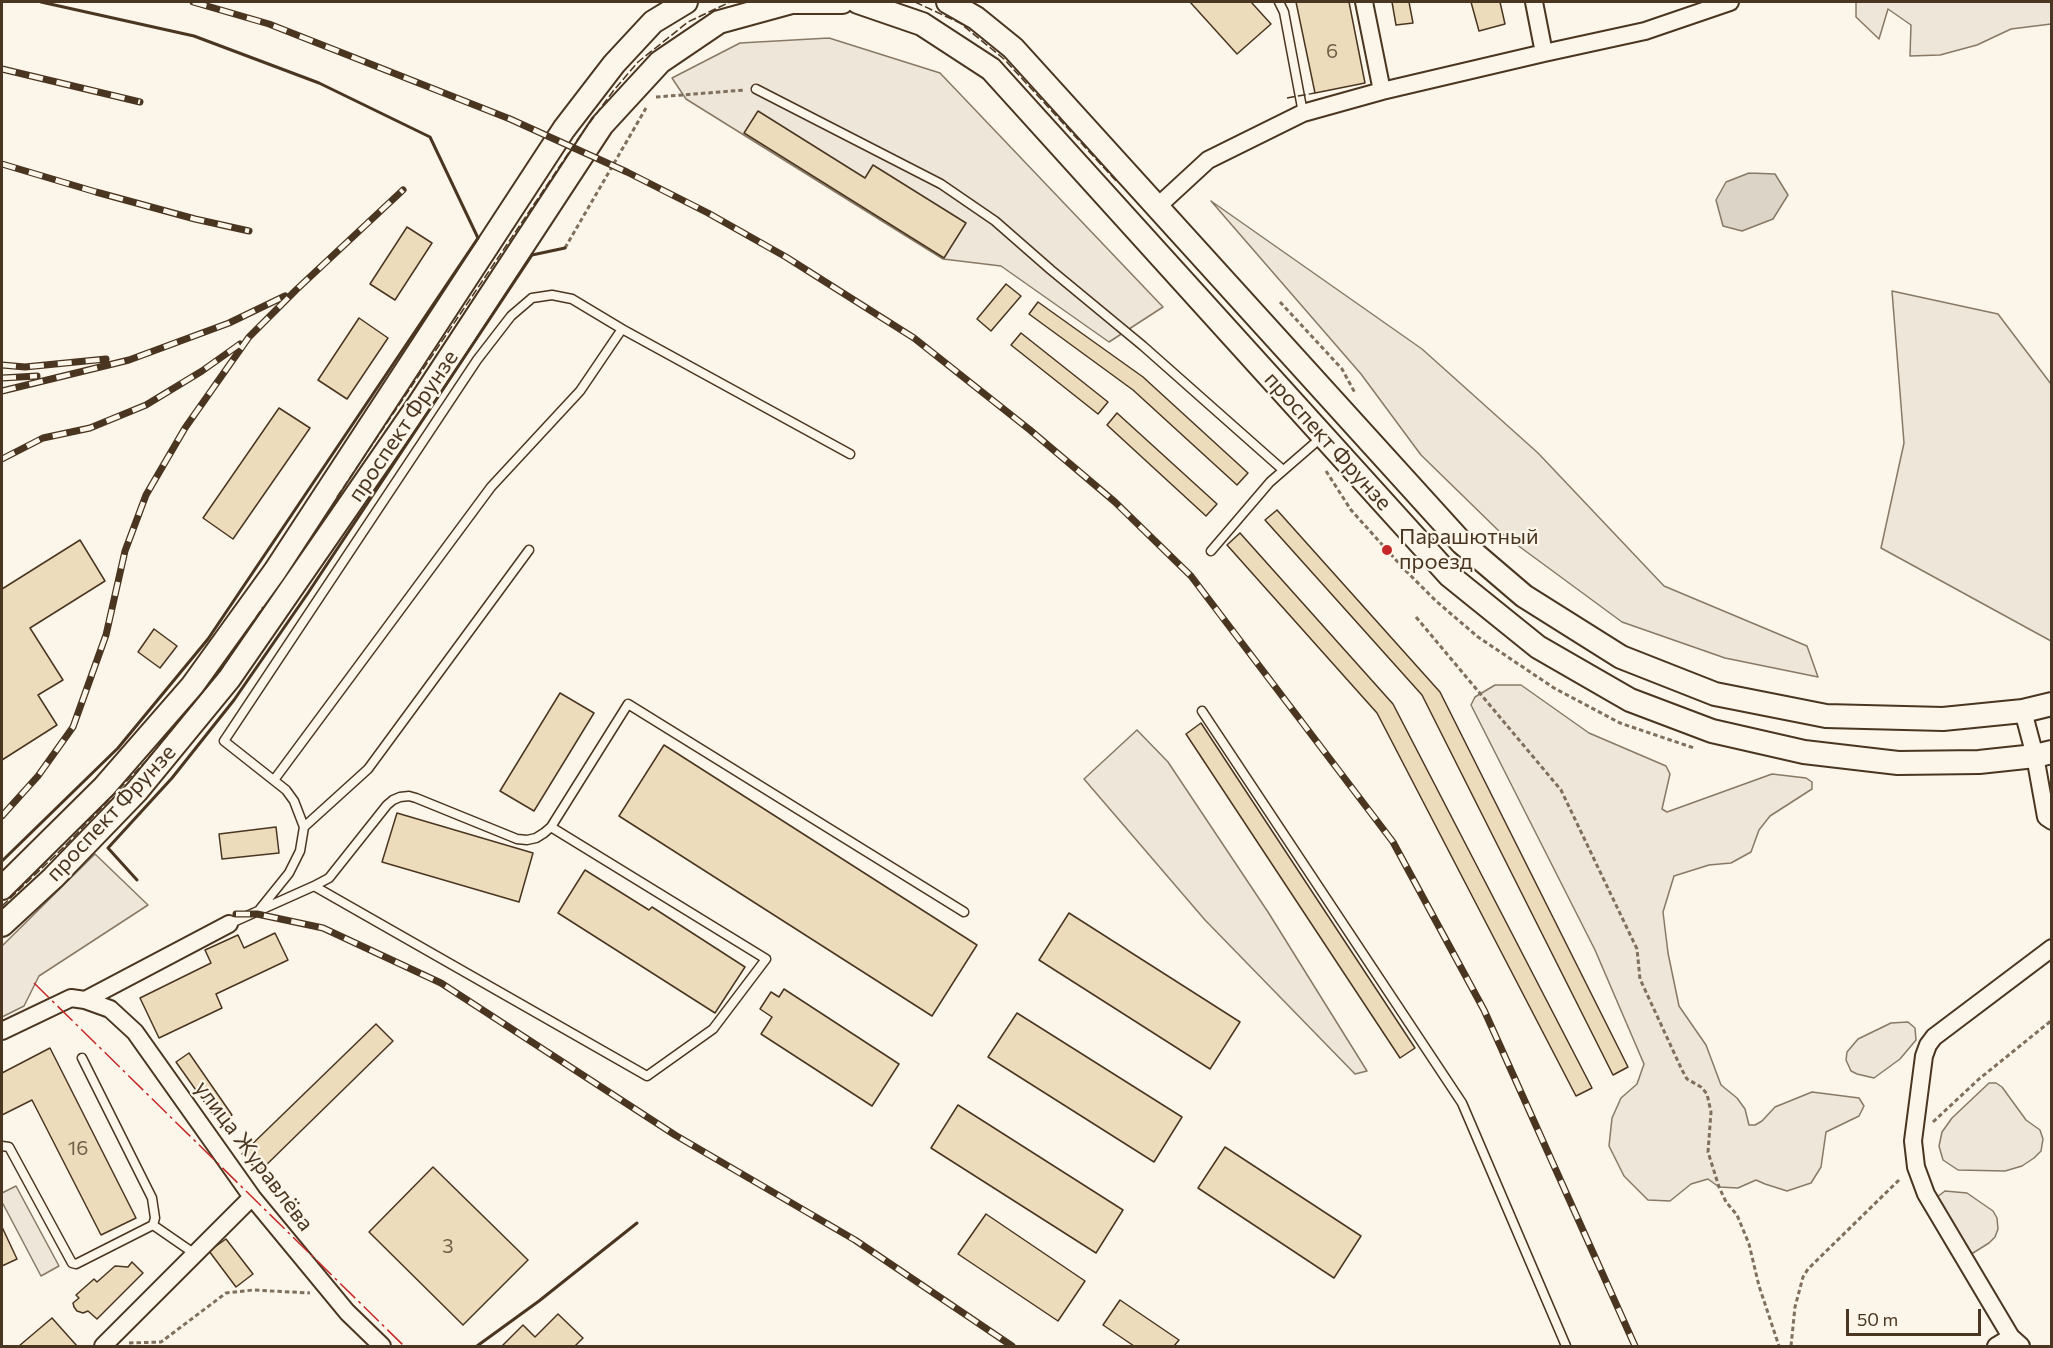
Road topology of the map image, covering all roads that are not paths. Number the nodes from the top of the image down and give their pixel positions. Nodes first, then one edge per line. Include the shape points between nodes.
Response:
1 (669, 2) edge
2 (686, 2) edge
3 (842, 2) edge
4 (858, 2) edge
5 (948, 2) edge
6 (1279, 2) edge
7 (1364, 2) edge
8 (1534, 2) edge
9 (1730, 2) edge
10 (653, 22) junction
11 (1544, 53) junction
12 (756, 89) road end
13 (1382, 91) junction
14 (1303, 113) junction
15 (1157, 207) junction
16 (622, 329) junction
17 (1323, 436) junction
18 (850, 454) dead end
19 (1283, 470) junction
20 (529, 550) dead end
21 (1211, 551) dead end
22 (2052, 704) edge
23 (1202, 711) dead end
24 (2023, 711) junction
25 (2043, 754) edge
26 (274, 780) junction
27 (2052, 821) edge
28 (304, 827) junction
29 (551, 827) junction
30 (314, 886) junction
31 (2, 888) edge
32 (258, 911) junction
33 (964, 912) dead end
34 (229, 924) joint
35 (2, 925) edge
36 (2052, 948) edge
37 (85, 1000) junction
38 (2, 1031) edge
39 (82, 1058) dead end
40 (2, 1146) edge
41 (252, 1197) junction
42 (153, 1225) junction
43 (195, 1254) junction
44 (2016, 1342) edge
45 (105, 1346) edge
46 (382, 1347) edge
47 (1566, 1347) edge
48 (1996, 1347) edge

1 - 10 street
2 - 10 main road, проспект Фрунзе
3 - 35 main road, проспект Фрунзе via 792,2 719,22 660,62 602,125 419,404 229,679 137,791
4 - 17 main road, проспект Фрунзе via 922,24 991,69
5 - 15 main road, проспект Фрунзе via 976,18 1013,48
6 - 14 lane
7 - 13 street
8 - 11 street
9 - 11 street via 1645,31
10 - 31 main road, проспект Фрунзе via 614,64 564,129 275,571 192,686 104,787
11 - 13 street
12 - 19 lane via 941,184 996,220
13 - 14 street
14 - 15 street via 1208,160
15 - 24 main road, проспект Фрунзе via 1462,543 1524,596 1621,657 1715,694 1826,716 1943,719
16 - 18 lane
16 - 26 lane via 580,391 491,487
16 - 26 lane via 572,299 542,295 532,298 511,316 477,360 225,741
17 - 19 lane
17 - 25 main road, проспект Фрунзе via 1450,576 1538,646 1630,700 1712,731 1804,752 1898,763 1979,762
19 - 21 lane
20 - 28 lane via 368,769
22 - 24 main road, проспект Фрунзе
23 - 47 lane via 1462,1103
24 - 25 street
25 - 27 street via 2046,817
26 - 28 lane via 294,801
28 - 32 lane via 300,851 289,873
29 - 30 lane via 536,838 517,839 416,798 400,797 387,805 329,878
29 - 30 lane via 766,959 713,1029 647,1076
29 - 33 lane via 628,704
30 - 32 lane
32 - 34 lane
34 - 37 street
36 - 44 street via 1928,1045 1912,1142 1926,1194
37 - 38 street via 71,998
37 - 41 street, улица Журавлёва via 110,1009 135,1032
39 - 42 lane via 153,1198
40 - 42 lane via 9,1147 72,1263
41 - 43 street
41 - 46 street, улица Журавлёва via 346,1311
42 - 43 lane
43 - 45 street
44 - 48 street

